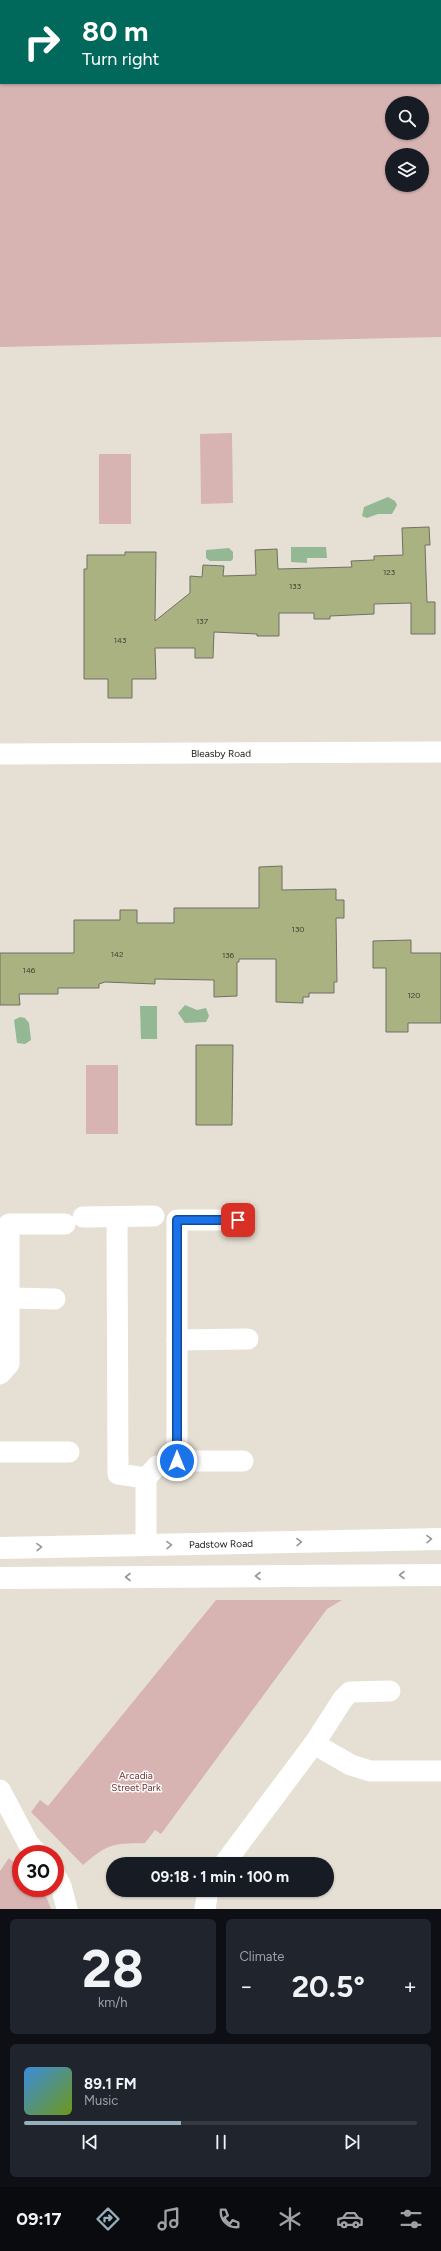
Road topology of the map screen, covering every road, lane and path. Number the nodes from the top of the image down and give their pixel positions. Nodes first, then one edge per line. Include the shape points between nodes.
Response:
1 (441, 752) edge
2 (0, 754) edge
3 (154, 1216) dead end
4 (117, 1217) junction
5 (238, 1220) dead end
6 (10, 1298) junction
7 (55, 1298) dead end
8 (248, 1339) dead end
9 (177, 1340) junction
10 (0, 1374) edge
11 (0, 1452) edge
12 (69, 1452) dead end
13 (177, 1461) junction
14 (243, 1462) dead end
15 (146, 1478) junction
16 (441, 1539) edge
17 (146, 1545) junction
18 (0, 1548) edge
19 (441, 1575) edge
20 (0, 1578) edge
21 (390, 1691) dead end
22 (314, 1744) junction
23 (441, 1771) edge
24 (0, 1790) edge
25 (30, 1845) edge
26 (229, 1857) edge
27 (64, 1897) edge
28 (207, 1897) edge
29 (67, 1909) edge
30 (205, 1909) edge

1 - 2 street, Bleasby Road
3 - 4 street
4 - 6 street via 9,1224
4 - 15 street via 118,1474
5 - 9 street via 177,1220
6 - 7 street
6 - 10 street via 9,1364
8 - 9 street
9 - 13 street
11 - 12 street
13 - 14 street
13 - 15 street via 156,1466
15 - 17 street
17 -> 16 main road, Padstow Road
18 -> 17 main road, Padstow Road
19 -> 20 main road
21 - 22 street via 350,1692
22 - 23 street via 351,1765 370,1771
22 - 26 street
24 - 25 street
27 - 29 street
28 - 30 street

